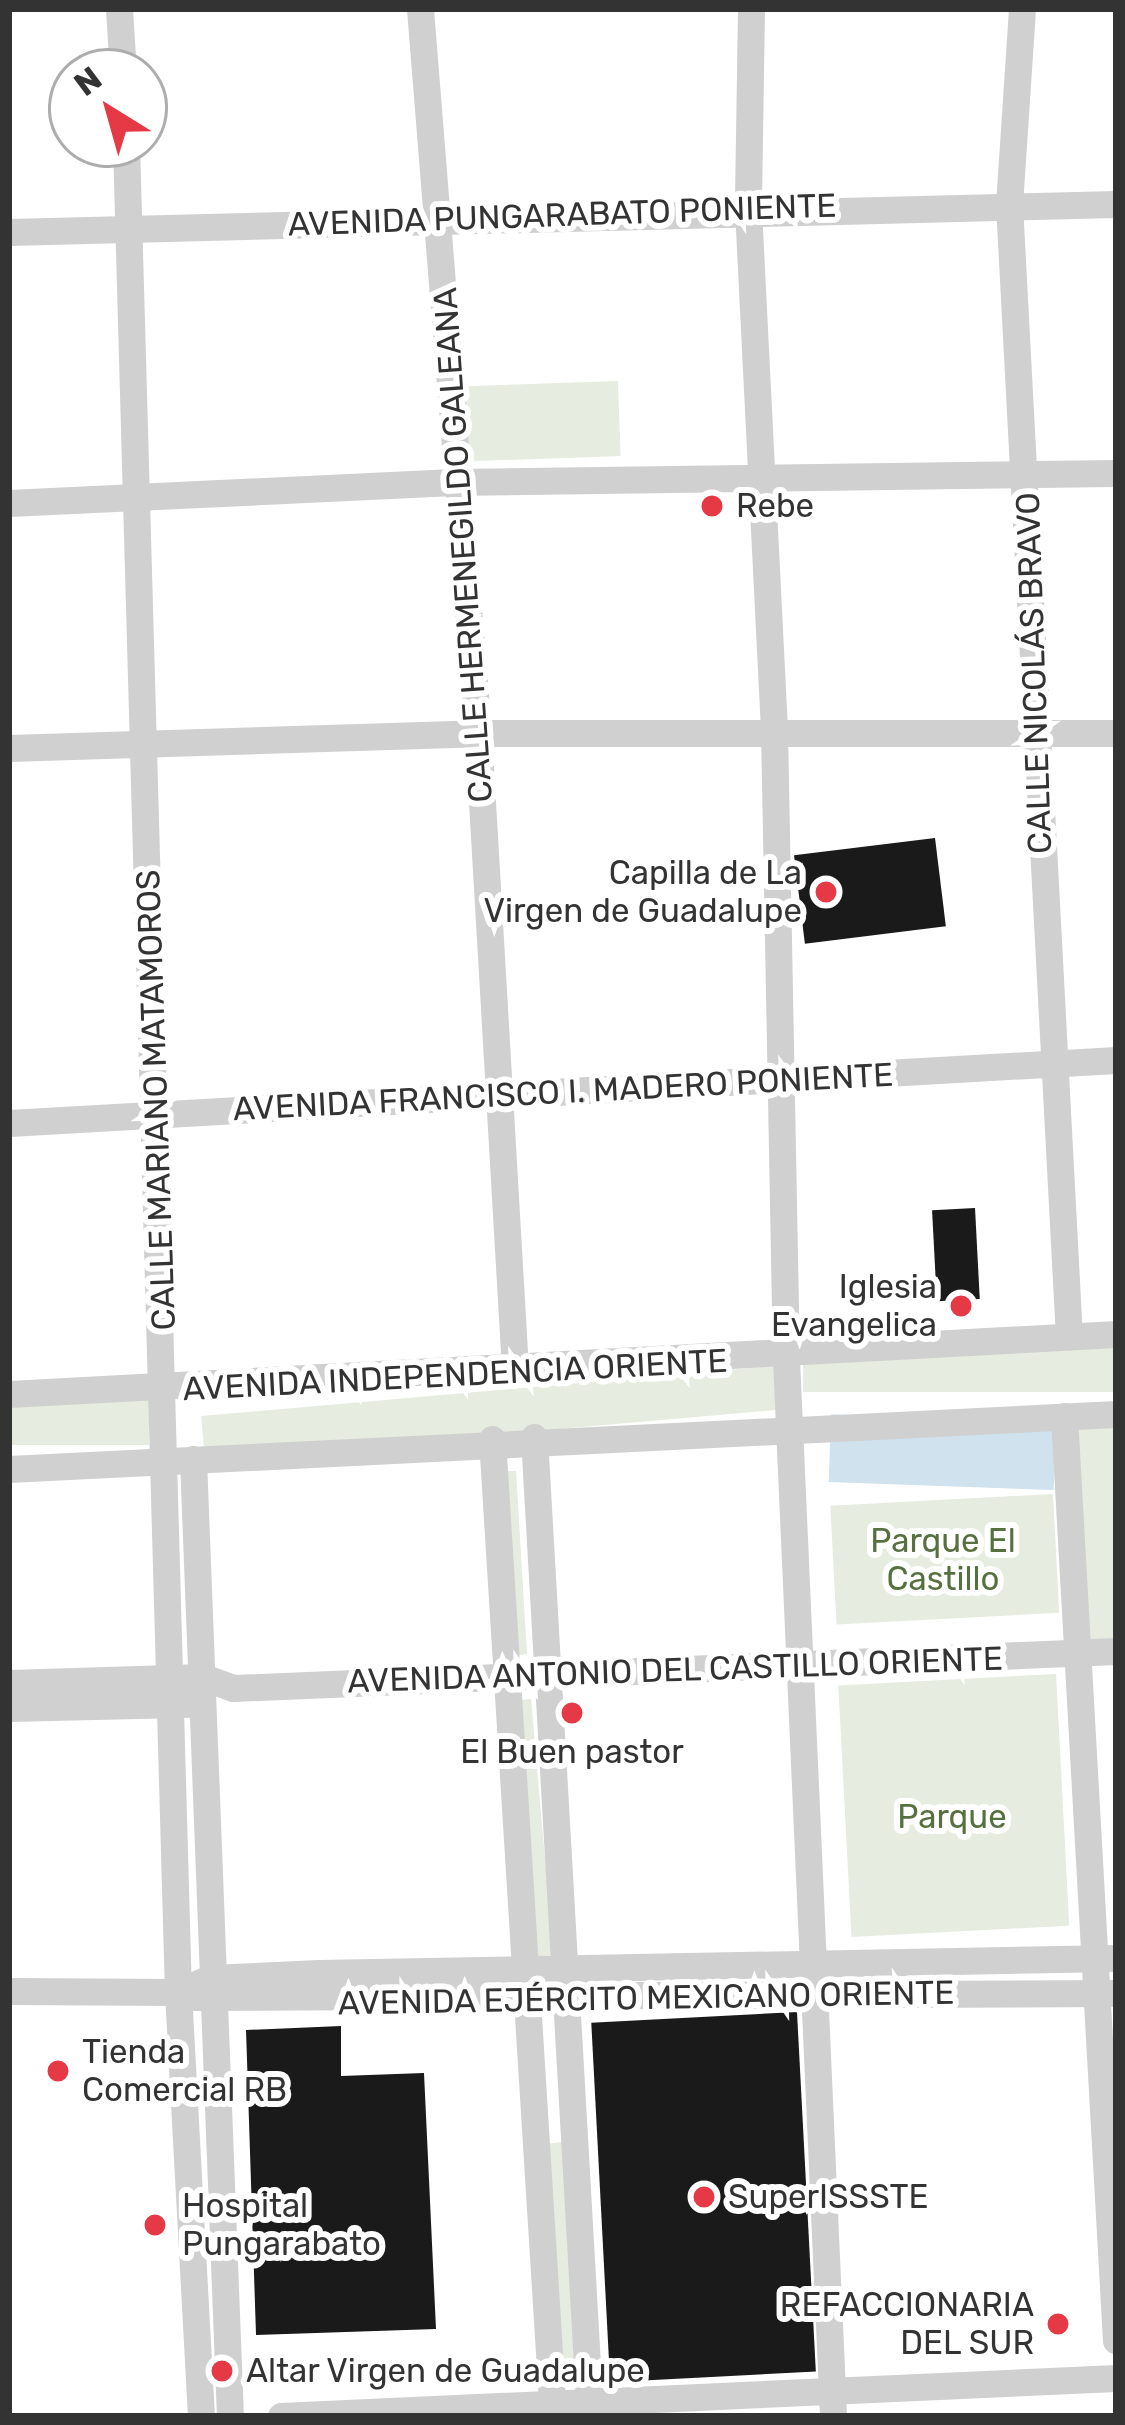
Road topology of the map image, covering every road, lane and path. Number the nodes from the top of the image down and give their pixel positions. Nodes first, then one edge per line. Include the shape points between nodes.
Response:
1 (119, 9) edge
2 (420, 9) edge
3 (751, 9) edge
4 (1022, 9) edge
5 (121, 48) edge
6 (127, 168) edge
7 (1009, 204) junction
8 (1116, 204) edge
9 (748, 209) junction
10 (439, 216) junction
11 (130, 228) junction
12 (9, 232) edge
13 (1116, 473) edge
14 (1026, 476) junction
15 (756, 480) junction
16 (454, 482) junction
17 (131, 501) junction
18 (9, 503) edge
19 (774, 730) junction
20 (478, 733) junction
21 (1116, 733) edge
22 (1032, 734) junction
23 (142, 744) junction
24 (9, 748) edge
25 (1116, 1060) edge
26 (1056, 1064) junction
27 (781, 1078) junction
28 (501, 1099) junction
29 (154, 1117) junction
30 (9, 1123) edge
31 (1116, 1334) edge
32 (1069, 1336) junction
33 (786, 1359) junction
34 (515, 1369) junction
35 (168, 1389) junction
36 (9, 1394) edge
37 (1116, 1414) edge
38 (1064, 1416) junction
39 (788, 1424) junction
40 (534, 1437) junction
41 (492, 1439) junction
42 (180, 1460) junction
43 (9, 1469) edge
44 (1116, 1651) edge
45 (1072, 1653) junction
46 (802, 1664) junction
47 (548, 1675) junction
48 (509, 1676) junction
49 (9, 1683) edge
50 (190, 1691) junction
51 (9, 1708) edge
52 (1102, 1958) edge
53 (815, 1960) junction
54 (530, 1970) junction
55 (565, 1970) junction
56 (319, 1973) junction
57 (210, 1990) junction
58 (9, 1991) edge
59 (178, 1992) junction
60 (1103, 1993) edge
61 (817, 1997) junction
62 (318, 2002) junction
63 (531, 2002) junction
64 (566, 2002) junction
65 (573, 2130) junction
66 (538, 2133) junction
67 (191, 2212) junction
68 (220, 2213) junction
69 (1116, 2341) edge
70 (1116, 2378) edge
71 (833, 2404) edge
72 (588, 2407) edge
73 (554, 2408) edge
74 (201, 2416) edge
75 (230, 2416) edge
76 (281, 2416) edge

1 - 5 street
2 - 10 street, CALLE HERMENEGILDO GALEANA
3 - 9 street
4 - 7 street, CALLE NICOLÁS BRAVO
6 - 11 street, CALLE MARIANO MATAMOROS
7 - 8 street, AVENIDA PUNGARABATO PONIENTE
7 - 9 street, AVENIDA PUNGARABATO PONIENTE
7 - 14 street, CALLE NICOLÁS BRAVO
9 - 10 street, AVENIDA PUNGARABATO PONIENTE
9 - 15 street
10 - 11 street, AVENIDA PUNGARABATO PONIENTE
10 - 16 street, CALLE HERMENEGILDO GALEANA
11 - 12 street, AVENIDA PUNGARABATO PONIENTE
11 - 17 street, CALLE MARIANO MATAMOROS
13 - 14 street
14 - 15 street
14 - 22 street, CALLE NICOLÁS BRAVO
15 - 16 street
15 - 19 street
16 - 17 street
16 - 20 street, CALLE HERMENEGILDO GALEANA
17 - 18 street
17 - 23 street, CALLE MARIANO MATAMOROS
19 - 20 street
19 - 22 street
19 - 27 street
20 - 23 street
20 - 28 street, CALLE HERMENEGILDO GALEANA
21 - 22 street
22 - 26 street, CALLE NICOLÁS BRAVO
23 - 24 street
23 - 29 street, CALLE MARIANO MATAMOROS
25 - 26 street, AVENIDA FRANCISCO I. MADERO PONIENTE
26 - 27 street, AVENIDA FRANCISCO I. MADERO PONIENTE
26 - 32 street, CALLE NICOLÁS BRAVO
27 - 28 street, AVENIDA FRANCISCO I. MADERO PONIENTE
27 - 33 street
28 - 29 street, AVENIDA FRANCISCO I. MADERO PONIENTE
28 - 34 street, CALLE HERMENEGILDO GALEANA
29 - 30 street, AVENIDA FRANCISCO I. MADERO PONIENTE
29 - 35 street, CALLE MARIANO MATAMOROS
31 - 32 street, AVENIDA INDEPENDENCIA ORIENTE
32 - 33 street, AVENIDA INDEPENDENCIA ORIENTE
33 - 34 street, AVENIDA INDEPENDENCIA ORIENTE
33 - 39 street
34 - 35 street, AVENIDA INDEPENDENCIA ORIENTE
35 - 36 street, AVENIDA INDEPENDENCIA ORIENTE
35 - 42 street, CALLE MARIANO MATAMOROS
37 - 38 street, AVENIDA INDEPENDENCIA ORIENTE
38 - 39 street, AVENIDA INDEPENDENCIA ORIENTE
38 - 45 street
39 - 40 street, AVENIDA INDEPENDENCIA ORIENTE
39 - 46 street
40 - 41 street, AVENIDA INDEPENDENCIA ORIENTE
40 - 47 street
41 - 42 street, AVENIDA INDEPENDENCIA ORIENTE
41 - 48 street
42 - 43 street, AVENIDA INDEPENDENCIA ORIENTE
42 - 50 street, CALLE MARIANO MATAMOROS
44 - 45 street, AVENIDA ANTONIO DEL CASTILLO ORIENTE
45 - 46 street, AVENIDA ANTONIO DEL CASTILLO ORIENTE
45 - 52 street
46 - 47 street, AVENIDA ANTONIO DEL CASTILLO ORIENTE
46 - 53 street
47 - 48 street, AVENIDA ANTONIO DEL CASTILLO ORIENTE
47 - 55 street
48 - 50 street, AVENIDA ANTONIO DEL CASTILLO ORIENTE
48 - 54 street
49 - 50 street, AVENIDA ANTONIO DEL CASTILLO ORIENTE
50 - 51 street, AVENIDA ANTONIO DEL CASTILLO ORIENTE
50 - 57 street, CALLE MARIANO MATAMOROS
50 - 59 street, CALLE MARIANO MATAMOROS
52 - 53 street, AVENIDA EJÉRCITO MEXICANO ORIENTE
52 - 60 street
53 - 55 street, AVENIDA EJÉRCITO MEXICANO ORIENTE
53 - 61 street
54 - 55 street, AVENIDA EJÉRCITO MEXICANO ORIENTE
54 - 56 street, AVENIDA EJÉRCITO MEXICANO ORIENTE
54 - 63 street
55 - 64 street
56 - 57 street, AVENIDA EJÉRCITO MEXICANO ORIENTE
56 - 62 street
57 - 59 street, AVENIDA EJÉRCITO MEXICANO ORIENTE
57 - 62 street, AVENIDA EJÉRCITO MEXICANO ORIENTE
57 - 68 street, CALLE MARIANO MATAMOROS
58 - 59 street, AVENIDA EJÉRCITO MEXICANO ORIENTE
59 - 67 street, CALLE MARIANO MATAMOROS
60 - 61 street, AVENIDA EJÉRCITO MEXICANO ORIENTE
60 - 69 street
61 - 64 street, AVENIDA EJÉRCITO MEXICANO ORIENTE
61 - 71 street
62 - 63 street, AVENIDA EJÉRCITO MEXICANO ORIENTE
63 - 64 street, AVENIDA EJÉRCITO MEXICANO ORIENTE
63 - 66 street
64 - 65 street
65 - 66 street
65 - 72 street
66 - 73 street
67 - 68 street
67 - 74 street, CALLE MARIANO MATAMOROS
68 - 75 street, CALLE MARIANO MATAMOROS
70 - 71 street
71 - 72 street
72 - 73 street
73 - 76 street

